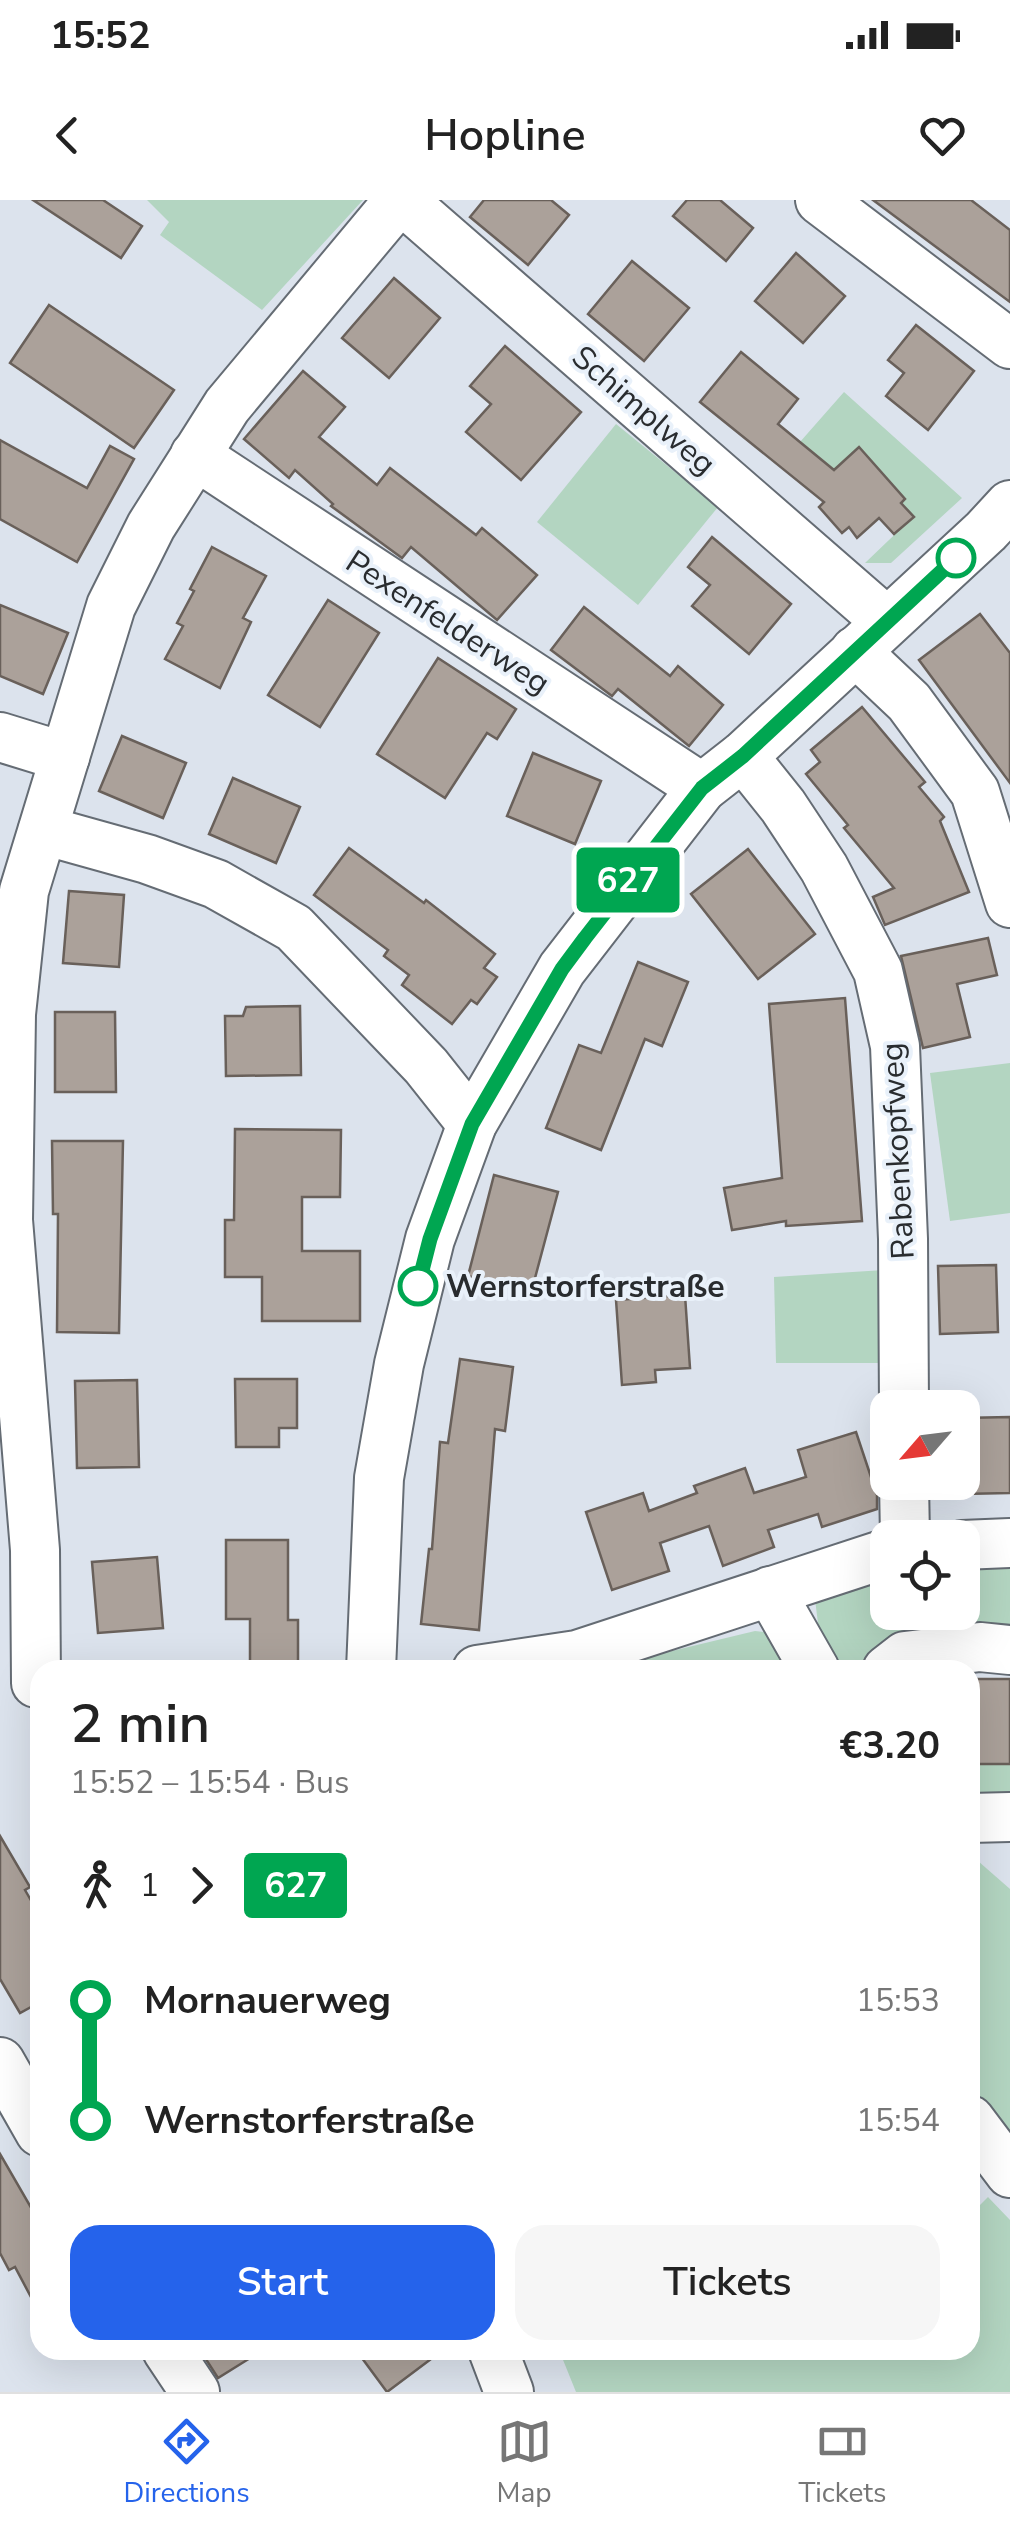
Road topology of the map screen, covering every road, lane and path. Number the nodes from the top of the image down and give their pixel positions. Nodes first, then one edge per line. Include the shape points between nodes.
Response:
1 (401, 200) edge
2 (820, 200) edge
3 (1010, 344) edge
4 (195, 455) junction
5 (1002, 530) edge
6 (870, 636) junction
7 (0, 737) edge
8 (743, 756) junction
9 (65, 757) junction
10 (702, 788) junction
11 (43, 830) junction
12 (1010, 903) edge
13 (6, 1013) edge
14 (472, 1124) junction
15 (904, 1390) edge
16 (1010, 1543) edge
17 (980, 1544) edge
18 (870, 1558) edge
19 (770, 1591) junction
20 (1010, 1650) edge
21 (370, 1660) edge
22 (544, 1660) edge
23 (809, 1660) edge
24 (900, 1660) edge
25 (26, 1682) edge
26 (1010, 1817) edge
27 (980, 1818) edge
28 (0, 2062) edge
29 (30, 2114) edge
30 (980, 2133) edge
31 (1010, 2173) edge
32 (174, 2360) edge
33 (496, 2360) edge
34 (195, 2392) edge
35 (509, 2392) edge

1 - 4 street via 227,406
1 - 6 street, Schimplweg
2 - 3 street
4 - 9 street via 111,606
4 - 10 street, Pexenfelderweg
5 - 6 street
6 - 8 street
6 - 12 street, Schimplweg via 974,792
7 - 9 street
8 - 10 street
8 - 15 street, Rabenkopfweg via 824,868 878,971 896,1046
9 - 11 street
10 - 14 street via 562,969
11 - 13 street via 24,891
11 - 14 street via 216,884 294,928
13 - 25 street via 8,1220 34,1550
14 - 21 street via 430,1239 399,1364 379,1478
16 - 17 street
18 - 19 street
19 - 22 street
19 - 23 street
20 - 24 street
26 - 27 street
28 - 29 street
30 - 31 street
32 - 34 street
33 - 35 street

